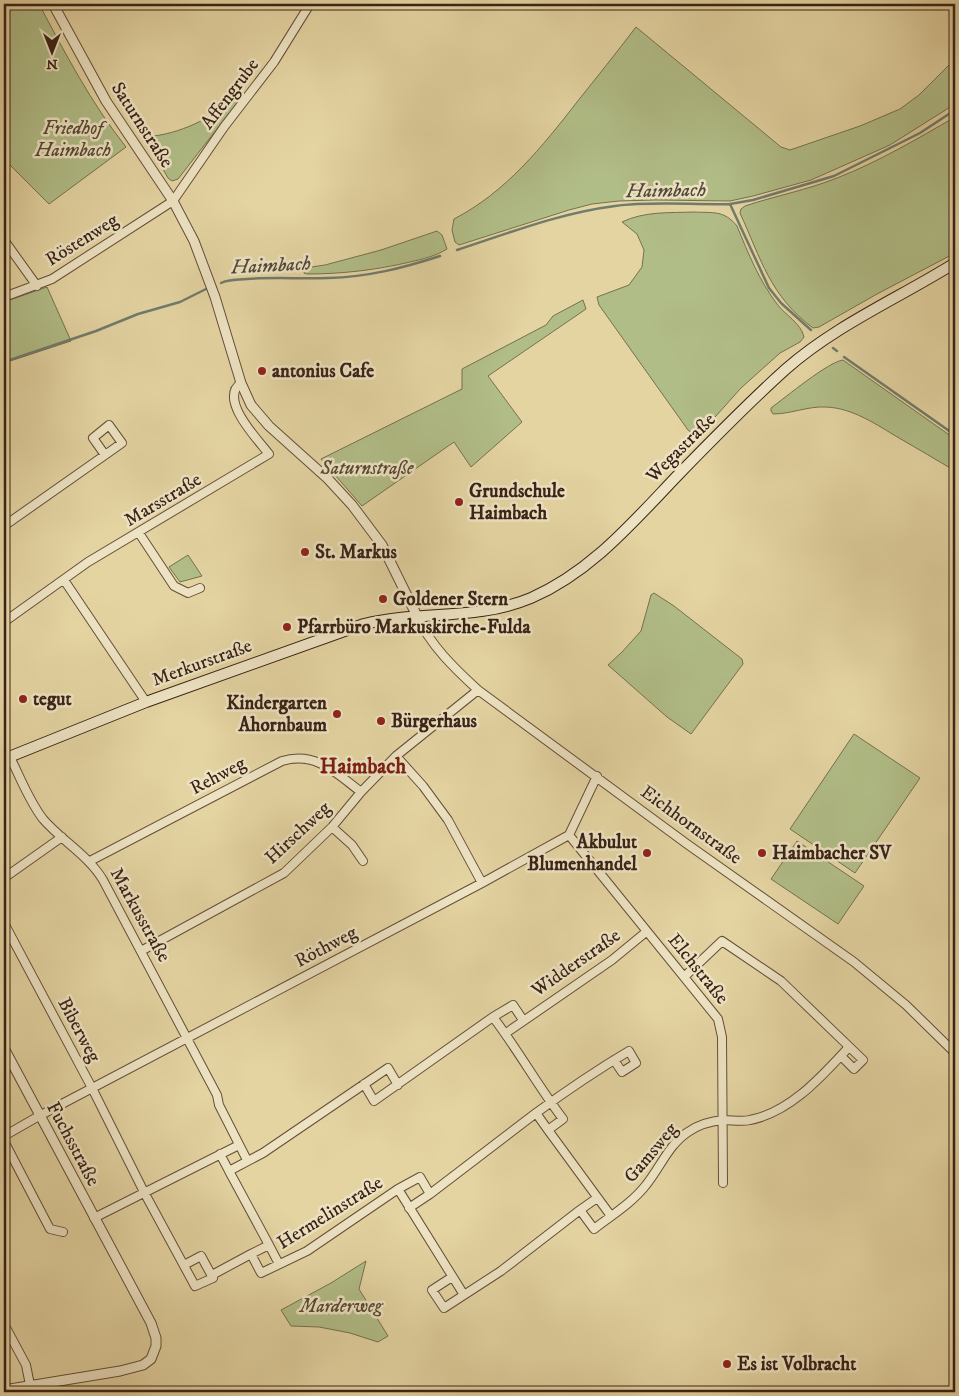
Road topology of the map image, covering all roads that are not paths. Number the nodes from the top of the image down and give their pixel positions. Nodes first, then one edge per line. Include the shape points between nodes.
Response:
1 (53, 4) edge
2 (310, 4) edge
3 (173, 201) junction
4 (4, 240) edge
5 (955, 262) edge
6 (37, 286) junction
7 (4, 297) edge
8 (241, 383) junction
9 (105, 455) dead end
10 (4, 526) edge
11 (139, 533) junction
12 (64, 580) junction
13 (200, 588) dead end
14 (417, 616) junction
15 (4, 622) edge
16 (478, 690) junction
17 (146, 702) junction
18 (396, 756) junction
19 (7, 758) edge
20 (597, 776) junction
21 (361, 792) junction
22 (332, 827) junction
23 (569, 835) junction
24 (62, 838) junction
25 (90, 861) junction
26 (363, 861) dead end
27 (4, 878) edge
28 (482, 883) junction
29 (4, 923) edge
30 (646, 932) junction
31 (141, 951) junction
32 (684, 977) junction
33 (494, 1017) junction
34 (524, 1020) junction
35 (506, 1033) junction
36 (186, 1038) junction
37 (849, 1047) junction
38 (4, 1048) edge
39 (955, 1053) edge
40 (841, 1056) junction
41 (614, 1060) dead end
42 (364, 1084) junction
43 (398, 1085) junction
44 (92, 1088) junction
45 (551, 1102) junction
46 (536, 1113) junction
47 (39, 1116) junction
48 (722, 1120) junction
49 (548, 1130) junction
50 (4, 1136) edge
51 (4, 1141) edge
52 (238, 1145) junction
53 (220, 1154) junction
54 (247, 1160) junction
55 (229, 1170) junction
56 (723, 1183) dead end
57 (398, 1189) junction
58 (144, 1192) junction
59 (430, 1194) junction
60 (597, 1198) junction
61 (409, 1208) junction
62 (580, 1210) junction
63 (611, 1216) junction
64 (94, 1218) junction
65 (63, 1232) dead end
66 (269, 1244) junction
67 (251, 1254) junction
68 (279, 1264) junction
69 (184, 1265) junction
70 (212, 1275) junction
71 (452, 1277) junction
72 (464, 1295) junction
73 (4, 1324) edge
74 (30, 1385) junction
75 (4, 1390) edge

1 - 3 street, Saturnstraße via 106,100
2 - 3 street, Affengrube via 274,62
3 - 6 street, Röstenweg
3 - 8 street, Saturnstraße via 202,258
4 - 6 street
5 - 14 main road, Wegastraße via 833,334 799,358 612,543 566,580 532,598 500,608 469,614
6 - 7 street, Röstenweg
8 - 11 street, Marsstraße via 234,392 236,407 270,454
8 - 14 street, Saturnstraße via 259,416 338,490 371,530
9 - 10 street
11 - 12 street, Marsstraße via 88,562
11 - 13 street via 174,586 188,593
12 - 15 street, Marsstraße
12 - 17 street
14 - 16 street, Eichhornstraße via 429,638
14 - 17 main road, Merkurstraße via 380,620 350,628
16 - 18 street, Hirschweg
16 - 20 street, Eichhornstraße
17 - 19 main road, Merkurstraße
18 - 21 street, Hirschweg
18 - 28 street via 448,820
19 - 24 street, Markusstraße via 37,811
20 - 23 street
20 - 39 street, Eichhornstraße via 854,962 906,1005
21 - 22 street, Hirschweg
21 - 25 street, Rehweg via 320,762 290,758
22 - 26 street via 352,845
22 - 31 street, Hirschweg via 284,873
23 - 28 street, Röthweg
23 - 30 street, Elchstraße
24 - 25 street, Markusstraße
24 - 27 street
25 - 31 street, Markusstraße
28 - 36 street, Röthweg
29 - 44 street, Biberweg
30 - 32 street, Elchstraße
30 - 34 street, Widderstraße via 612,960
31 - 36 street, Markusstraße
32 - 37 street via 722,941 781,981
32 - 48 street, Elchstraße via 718,1019 720,1026
33 - 34 street, Widderstraße via 513,1005
33 - 35 street
33 - 43 street, Widderstraße
34 - 35 street, Widderstraße
35 - 45 street
36 - 44 street, Röthweg
36 - 52 street, Markusstraße via 217,1095
37 - 40 street, Gamsweg
37 - 40 street via 863,1060 854,1069
38 - 47 street, Fuchsstraße
40 - 48 street, Gamsweg via 800,1095 774,1112 749,1120
41 - 45 street
42 - 43 street, Widderstraße via 374,1101
42 - 43 street via 388,1068
42 - 54 street via 264,1153
44 - 47 street, Röthweg
44 - 58 street, Biberweg
45 - 46 street
45 - 49 street via 563,1119
46 - 49 street
46 - 59 street, Hermelinstraße
47 - 50 street, Röthweg
47 - 64 street, Fuchsstraße
48 - 56 street, Elchstraße
48 - 63 street, Gamsweg via 697,1127 679,1138 641,1191
49 - 60 street
51 - 65 street via 50,1229
52 - 53 street
52 - 54 street
53 - 55 street
53 - 58 street
54 - 55 street
55 - 66 street, Hermelinstraße
57 - 59 street, Hermelinstraße via 420,1177
57 - 61 street, Hermelinstraße
57 - 68 street, Hermelinstraße via 307,1251
58 - 64 street
58 - 69 street
59 - 61 street, Hermelinstraße
60 - 62 street
60 - 63 street
61 - 71 street
62 - 63 street, Gamsweg via 594,1228
62 - 72 street via 501,1271
64 - 74 street, Fuchsstraße via 154,1330 154,1353 143,1365 134,1368
66 - 67 street, Hermelinstraße
66 - 68 street, Hermelinstraße
67 - 68 street, Hermelinstraße via 260,1273
67 - 70 street, Hermelinstraße
69 - 70 street via 201,1256
69 - 70 street, Hermelinstraße via 195,1286 213,1278
71 - 72 street
71 - 72 street via 432,1290 444,1308
73 - 74 street via 26,1365
74 - 75 street

